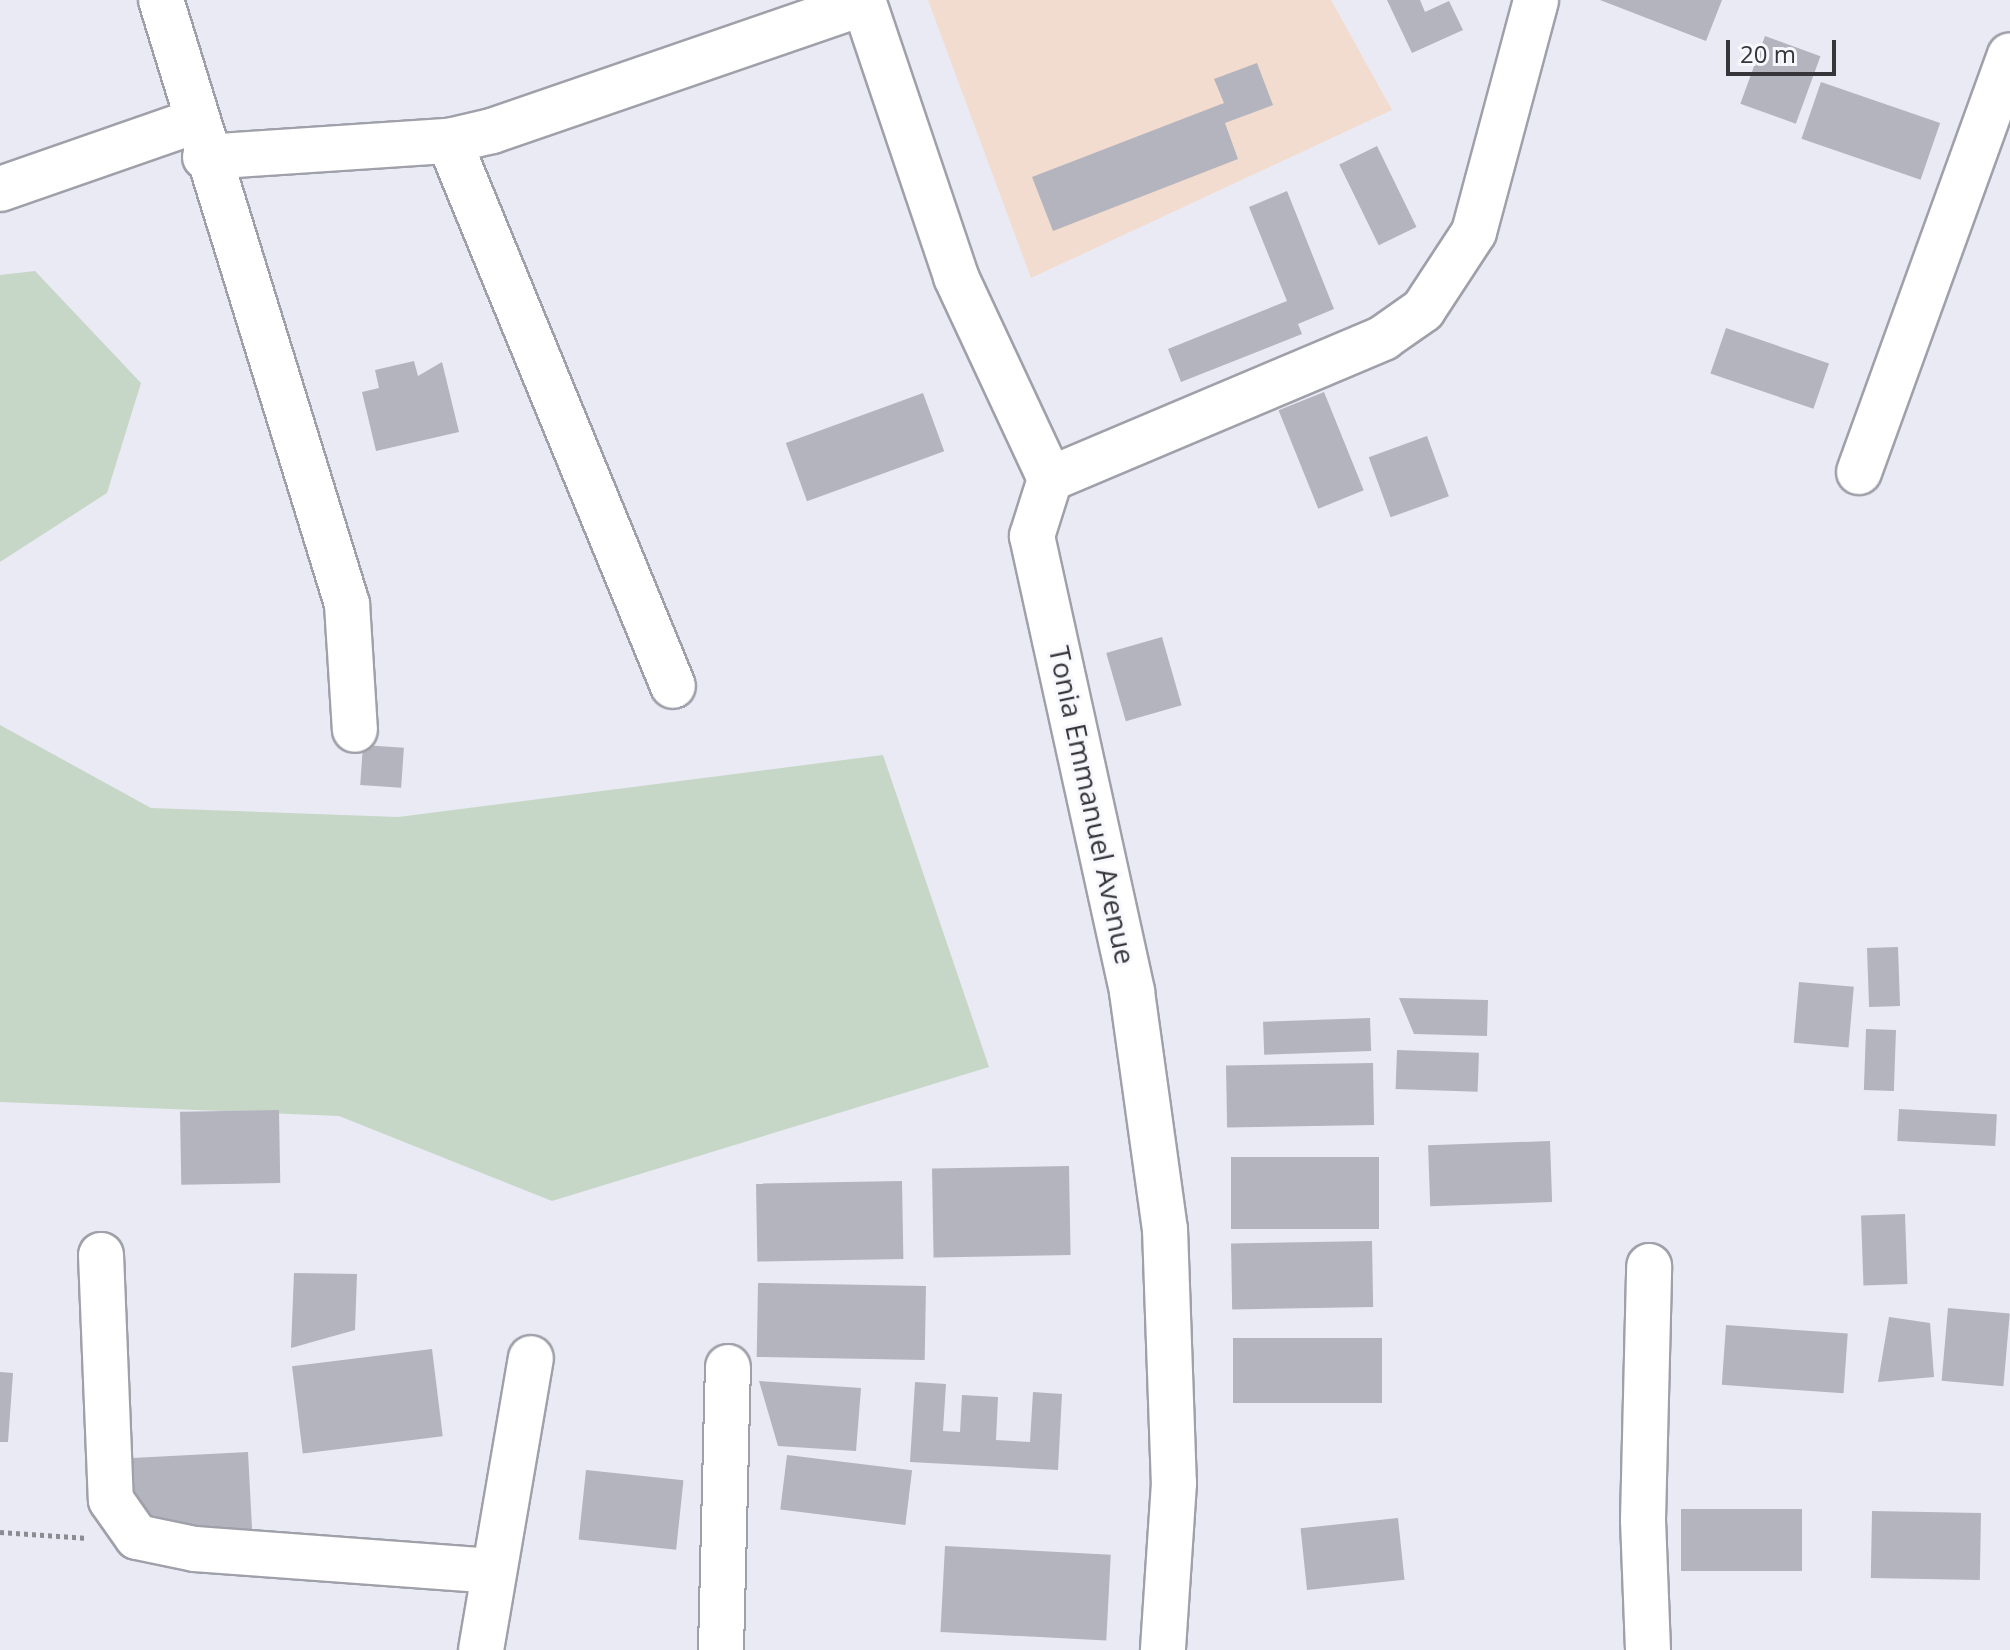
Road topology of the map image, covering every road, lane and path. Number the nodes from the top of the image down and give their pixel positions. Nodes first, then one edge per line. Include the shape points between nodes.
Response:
1 (1536, 0) edge
2 (863, 1) edge
3 (175, 12) edge
4 (2010, 56) edge
5 (200, 139) junction
6 (449, 141) junction
7 (0, 189) edge
8 (1859, 472) dead end
9 (1050, 479) junction
10 (673, 686) dead end
11 (355, 730) dead end
12 (101, 1255) dead end
13 (1649, 1266) dead end
14 (531, 1358) dead end
15 (728, 1367) dead end
16 (0, 1532) edge
17 (137, 1537) junction
18 (492, 1571) junction
19 (481, 1650) edge
20 (721, 1650) edge
21 (1163, 1650) edge
22 (1648, 1650) edge

1 - 9 street via 1474,232 1423,310 1383,338
2 - 6 street
2 - 9 street via 956,277
3 - 5 street
4 - 8 street
5 - 6 street
5 - 7 street
5 - 11 street via 347,604
6 - 10 street
9 - 21 street, Tonia Emmanuel Avenue via 1032,536 1118,918 1165,1229 1174,1483
12 - 17 street via 111,1500
13 - 22 street via 1643,1520
14 - 18 street
15 - 20 street
16 - 17 path
17 - 18 street via 195,1549
18 - 19 street

